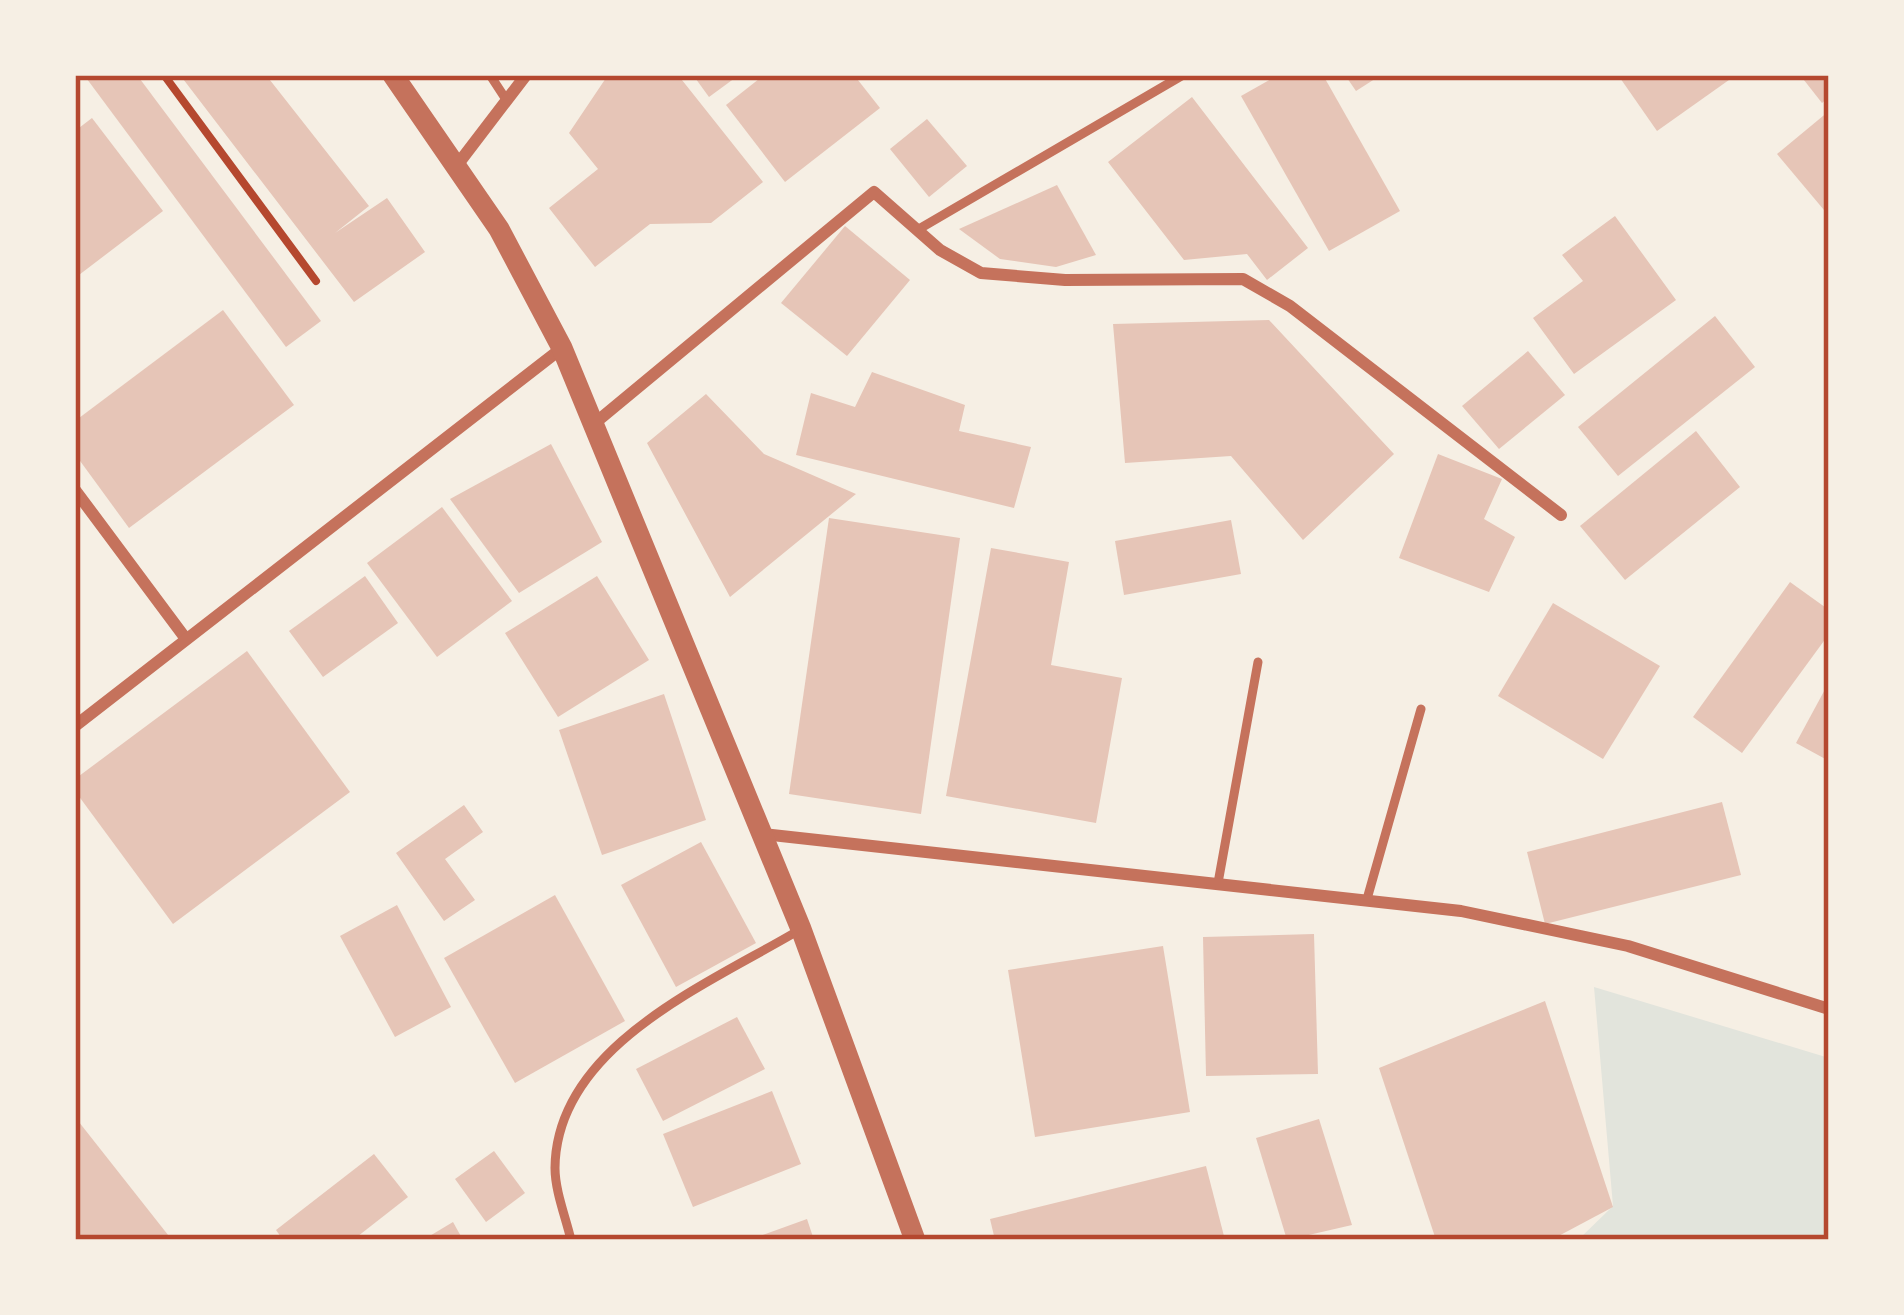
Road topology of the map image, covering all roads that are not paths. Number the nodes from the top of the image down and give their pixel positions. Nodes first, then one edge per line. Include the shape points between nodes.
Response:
1 (393, 75) edge
2 (490, 75) edge
3 (526, 75) edge
4 (1183, 75) edge
5 (507, 101) junction
6 (458, 164) junction
7 (919, 229) junction
8 (562, 348) junction
9 (595, 423) junction
10 (75, 490) edge
11 (1561, 515) dead end
12 (186, 639) junction
13 (1258, 662) dead end
14 (1421, 709) dead end
15 (75, 726) edge
16 (763, 834) junction
17 (1218, 883) junction
18 (1367, 899) junction
19 (801, 929) junction
20 (1829, 1009) edge
21 (571, 1240) edge
22 (915, 1240) edge

1 - 6 street
2 - 5 lane
3 - 5 street
4 - 7 lane
5 - 6 street
6 - 8 street
7 - 9 street via 874,192
7 - 11 street via 981,273 1243,279 1290,306
8 - 9 street
8 - 12 street
9 - 16 street
10 - 12 street
12 - 15 street
13 - 17 lane
14 - 18 lane
16 - 17 street
16 - 19 street
17 - 18 street
18 - 20 street via 1628,946
19 - 21 lane via 612,1050 568,1102 555,1169
19 - 22 street

